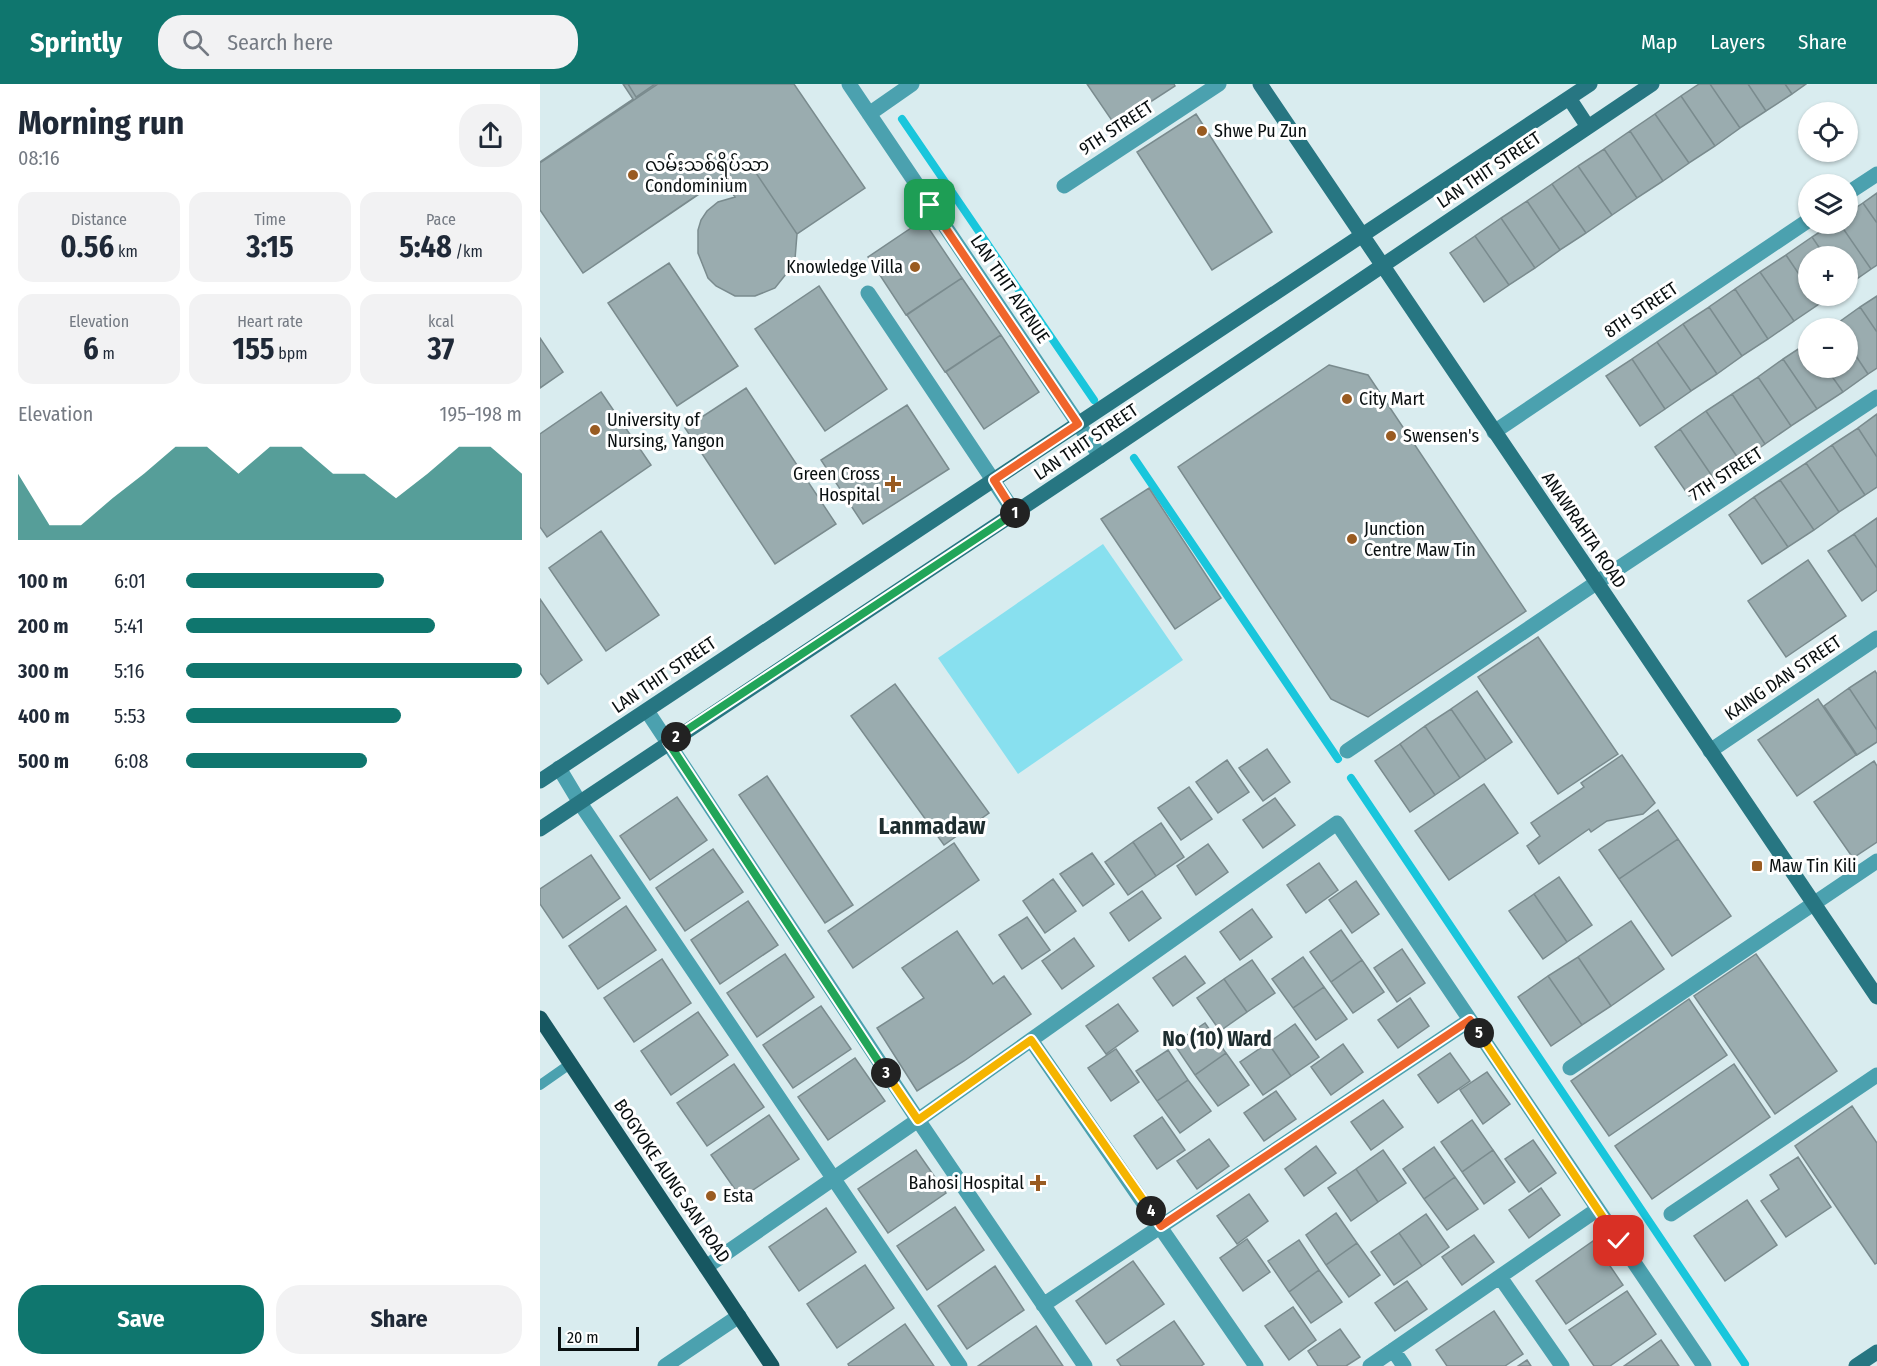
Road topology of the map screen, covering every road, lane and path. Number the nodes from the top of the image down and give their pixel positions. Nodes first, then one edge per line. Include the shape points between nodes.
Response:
1 (849, 84) edge
2 (912, 84) edge
3 (1220, 84) edge
4 (1260, 84) edge
5 (1590, 84) edge
6 (1652, 84) edge
7 (1569, 98) junction
8 (869, 114) junction
9 (1588, 127) junction
10 (1877, 174) edge
11 (1064, 186) dead end
12 (1858, 187) edge
13 (1798, 227) edge
14 (1361, 236) junction
15 (1382, 266) junction
16 (868, 293) dead end
17 (1877, 397) edge
18 (1078, 424) junction
19 (1494, 432) junction
20 (1100, 456) junction
21 (994, 480) junction
22 (1016, 513) junction
23 (1596, 583) junction
24 (1877, 638) edge
25 (647, 711) junction
26 (668, 742) junction
27 (1347, 751) dead end
28 (1710, 751) junction
29 (559, 768) junction
30 (540, 781) edge
31 (580, 802) junction
32 (540, 829) edge
33 (1877, 861) edge
34 (1814, 904) junction
35 (1877, 997) edge
36 (540, 1018) edge
37 (1470, 1020) junction
38 (1031, 1040) junction
39 (570, 1064) junction
40 (1570, 1068) dead end
41 (1877, 1075) edge
42 (540, 1085) edge
43 (918, 1120) junction
44 (833, 1178) junction
45 (1598, 1209) junction
46 (1671, 1214) dead end
47 (1161, 1226) junction
48 (706, 1267) junction
49 (1500, 1277) junction
50 (1043, 1305) junction
51 (739, 1316) junction
52 (1393, 1350) junction
53 (1877, 1352) edge
54 (665, 1366) edge
55 (772, 1366) edge
56 (960, 1366) edge
57 (1084, 1366) edge
58 (1256, 1366) edge
59 (1370, 1366) edge
60 (1404, 1366) edge
61 (1562, 1366) edge
62 (1704, 1366) edge
63 (1856, 1366) edge

1 - 8 street, LAN THIT AVENUE
2 - 8 street
3 - 11 street, 9TH STREET
4 - 14 main road, ANAWRAHTA ROAD
5 - 7 main road, LAN THIT STREET
6 - 9 main road, LAN THIT STREET
7 - 9 main road
7 - 14 main road, LAN THIT STREET
8 - 18 street, LAN THIT AVENUE
9 - 15 main road, LAN THIT STREET
10 - 12 street
13 - 19 street, 8TH STREET
14 - 15 main road, ANAWRAHTA ROAD
14 - 18 main road, LAN THIT STREET
15 - 19 main road, ANAWRAHTA ROAD
15 - 20 main road, LAN THIT STREET
16 - 21 street
17 - 23 street, 7TH STREET
18 - 20 street, LAN THIT AVENUE
18 - 21 main road, LAN THIT STREET
19 - 23 main road, ANAWRAHTA ROAD
20 - 22 main road, LAN THIT STREET
21 - 22 street
21 - 25 main road, LAN THIT STREET
22 - 26 main road, LAN THIT STREET
23 - 27 street, 7TH STREET
23 - 28 main road, ANAWRAHTA ROAD
24 - 28 street, KAING DAN STREET
25 - 26 street
25 - 29 main road, LAN THIT STREET
26 - 31 main road, LAN THIT STREET
26 - 43 street
28 - 34 main road, ANAWRAHTA ROAD
29 - 30 main road, LAN THIT STREET
29 - 31 street
31 - 32 main road, LAN THIT STREET
31 - 44 street
33 - 34 street
34 - 35 main road, ANAWRAHTA ROAD
34 - 40 street
36 - 39 main road, BOGYOKE AUNG SAN ROAD
37 - 38 street via 1337,823
37 - 45 street
37 - 47 street
38 - 43 street
38 - 47 street
39 - 42 lane
39 - 48 main road, BOGYOKE AUNG SAN ROAD
41 - 46 street
43 - 44 street
43 - 50 street
44 - 48 street
44 - 56 street
45 - 49 street
45 - 62 street
47 - 50 street
47 - 58 street
48 - 51 main road, BOGYOKE AUNG SAN ROAD
49 - 52 street
49 - 61 street
50 - 57 street
51 - 54 street
51 - 55 main road, BOGYOKE AUNG SAN ROAD
52 - 59 street
52 - 60 street
53 - 63 main road

